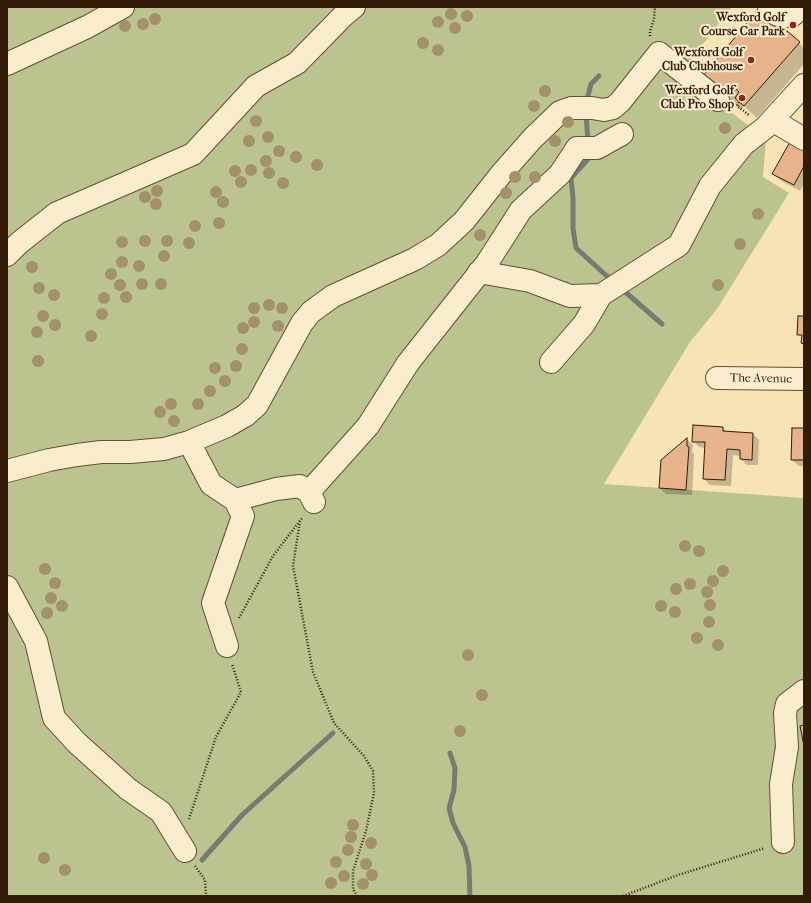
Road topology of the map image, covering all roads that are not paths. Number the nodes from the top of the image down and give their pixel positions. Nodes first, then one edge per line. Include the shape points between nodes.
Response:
1 (124, 7) edge
2 (354, 7) edge
3 (769, 7) edge
4 (802, 7) edge
5 (7, 64) edge
6 (804, 85) edge
7 (718, 100) dead end
8 (772, 120) junction
9 (622, 134) dead end
10 (804, 139) edge
11 (7, 255) edge
12 (479, 272) junction
13 (601, 295) junction
14 (551, 362) dead end
15 (717, 378) dead end
16 (804, 379) edge
17 (189, 442) junction
18 (7, 471) edge
19 (234, 500) junction
20 (7, 587) edge
21 (227, 646) road end
22 (804, 691) edge
23 (783, 842) road end
24 (185, 851) road end

1 - 5 street
2 - 11 street via 297,63 256,86 193,154 57,213 19,242
3 - 4 street via 776,14 787,16 793,15
6 - 8 street
7 - 17 street via 659,53 613,108 571,108 560,112 502,173 464,221 438,245 332,296 311,312 302,323 257,405 227,426
8 - 10 street
8 - 13 street via 744,144 710,186 679,245
9 - 12 street via 587,148 521,210
12 - 13 street via 530,281 570,296
12 - 19 street via 408,363 368,426 311,497 300,486 276,489
13 - 14 street via 584,324
15 - 16 street, The Avenue
17 - 18 street via 130,452 77,455
17 - 19 street via 211,484
19 - 21 street via 242,516 213,603
20 - 24 street via 36,641 54,718 77,743 128,789 161,812
22 - 23 street via 787,704 785,713 787,747 781,784

